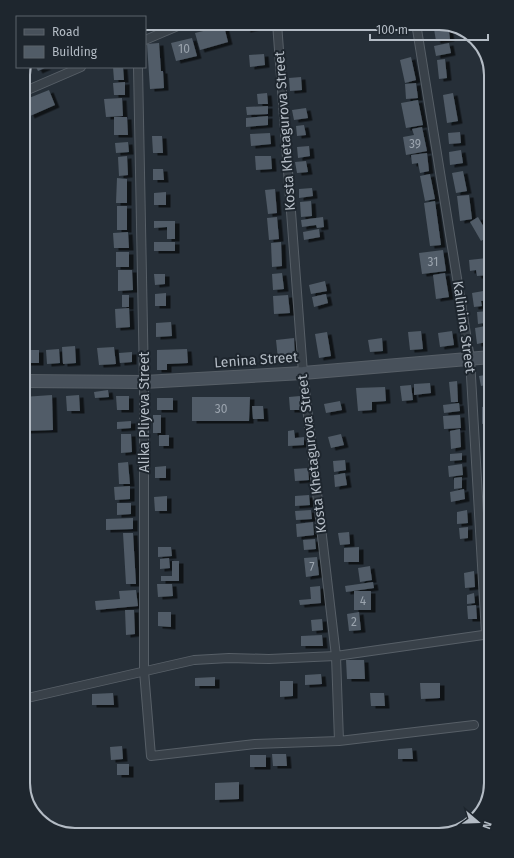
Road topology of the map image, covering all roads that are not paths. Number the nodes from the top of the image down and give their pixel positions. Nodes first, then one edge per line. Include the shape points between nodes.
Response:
1 (169, 30) edge
2 (278, 30) edge
3 (417, 30) edge
4 (146, 40) edge
5 (79, 68) edge
6 (138, 68) edge
7 (30, 89) edge
8 (484, 358) edge
9 (470, 359) junction
10 (303, 372) junction
11 (30, 381) edge
12 (144, 382) junction
13 (484, 562) edge
14 (484, 635) edge
15 (336, 656) junction
16 (144, 671) junction
17 (30, 697) edge
18 (474, 724) dead end
19 (339, 741) junction

1 - 4 street
2 - 10 street, Kosta Khetagurova Street
3 - 9 street, Kalinina Street
5 - 7 street
6 - 12 street, Alika Pliyeva Street
8 - 9 street, Lenina Street
9 - 10 street, Lenina Street
9 - 13 street, Kalinina Street
10 - 12 street, Lenina Street
10 - 15 street, Kosta Khetagurova Street
11 - 12 street, Lenina Street
12 - 16 street, Alika Pliyeva Street
14 - 15 street
15 - 16 street via 194,660
15 - 19 street, Kosta Khetagurova Street
16 - 17 street
16 - 19 street, Alika Pliyeva Street via 151,756 256,744
18 - 19 street

